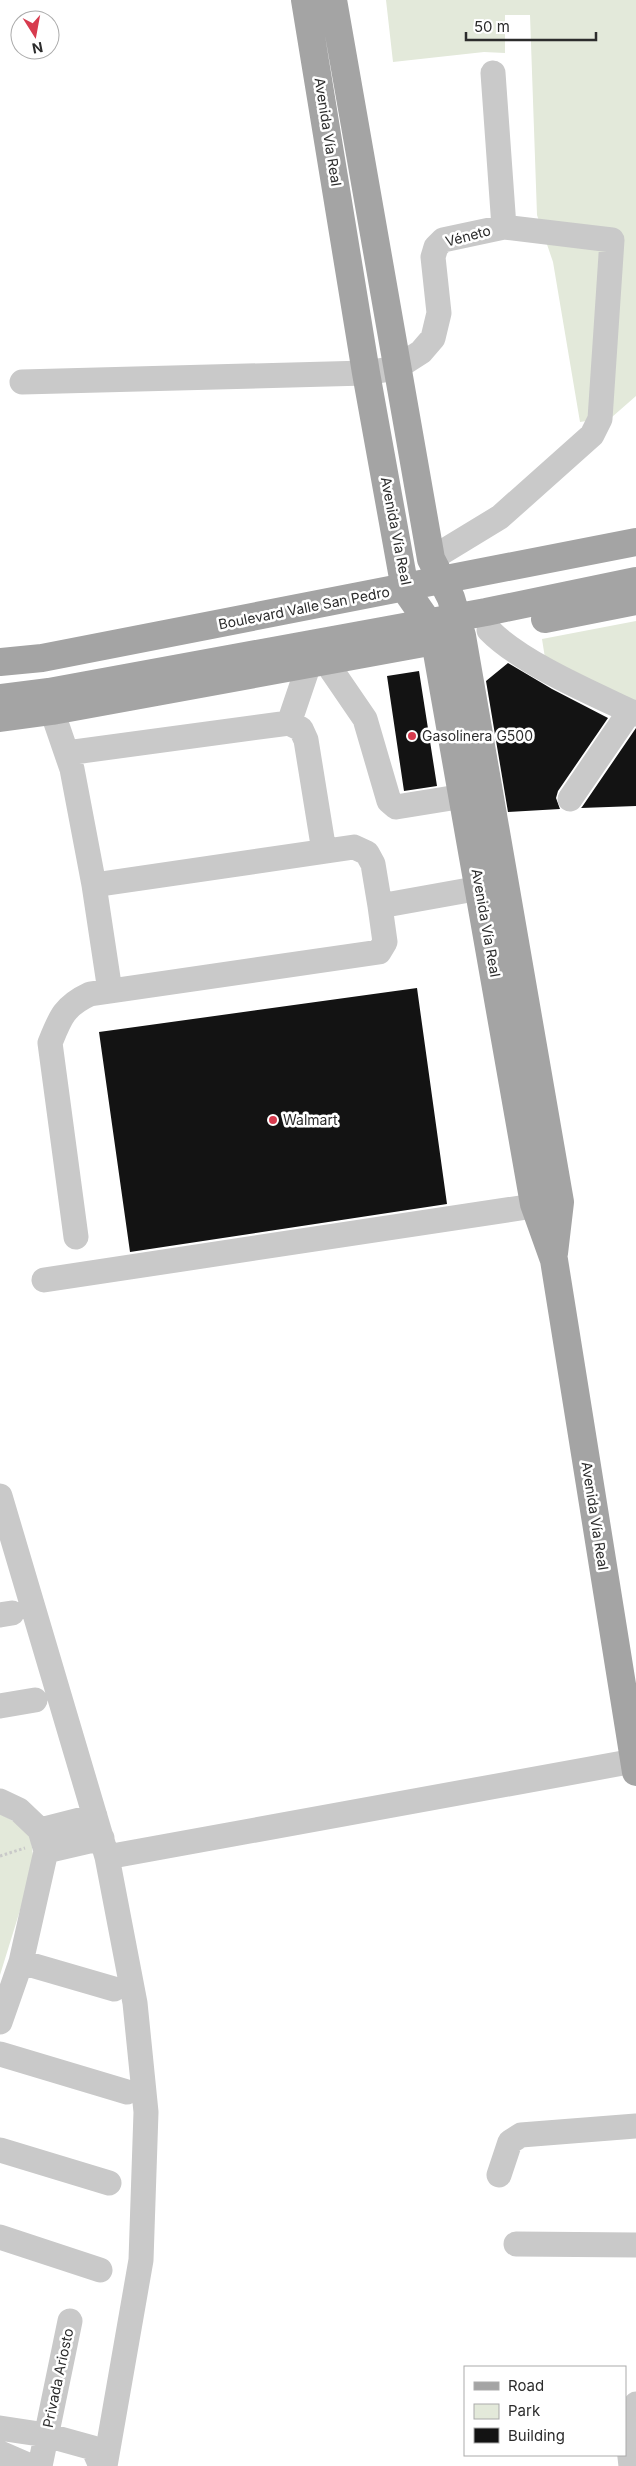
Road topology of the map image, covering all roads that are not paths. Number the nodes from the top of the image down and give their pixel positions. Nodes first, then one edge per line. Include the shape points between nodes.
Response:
1 (305, 0) edge
2 (333, 0) edge
3 (493, 73) dead end
4 (504, 226) junction
5 (396, 368) junction
6 (366, 373) junction
7 (22, 382) dead end
8 (636, 542) edge
9 (636, 562) edge
10 (636, 581) edge
11 (448, 598) junction
12 (636, 601) edge
13 (422, 614) junction
14 (489, 630) junction
15 (0, 662) edge
16 (317, 663) junction
17 (0, 678) edge
18 (0, 698) edge
19 (52, 711) junction
20 (633, 713) edge
21 (0, 718) edge
22 (289, 723) junction
23 (67, 753) junction
24 (464, 796) junction
25 (570, 799) dead end
26 (324, 851) junction
27 (94, 885) junction
28 (492, 886) junction
29 (380, 906) junction
30 (110, 992) junction
31 (547, 1203) junction
32 (76, 1237) dead end
33 (44, 1280) dead end
34 (0, 1496) edge
35 (35, 1700) dead end
36 (0, 1706) edge
37 (635, 1766) edge
38 (0, 1801) edge
39 (101, 1837) junction
40 (43, 1840) junction
41 (21, 1962) junction
42 (114, 1989) dead end
43 (0, 2022) edge
44 (0, 2054) edge
45 (127, 2092) dead end
46 (636, 2126) edge
47 (0, 2150) edge
48 (499, 2175) dead end
49 (108, 2183) dead end
50 (0, 2237) edge
51 (516, 2244) dead end
52 (636, 2245) edge
53 (100, 2270) dead end
54 (70, 2321) dead end
55 (636, 2404) edge
56 (0, 2428) edge
57 (0, 2434) edge
58 (0, 2453) edge
59 (40, 2453) edge
60 (97, 2466) edge
61 (101, 2466) edge
62 (105, 2466) edge
63 (631, 2466) edge

1 - 6 main road, Avenida Vía Real
2 - 5 main road, Avenida Vía Real
3 - 4 street
4 - 5 street, Véneto via 443,240 436,247 433,257 439,313 433,338 421,352
4 - 11 street, Véneto via 612,240 600,419 592,435 500,516
5 - 6 street, Véneto
5 - 11 main road, Avenida Vía Real
6 - 7 street, Véneto
6 - 13 main road, Avenida Vía Real
8 - 11 main road, Boulevard Valle San Pedro
9 - 11 main road, Boulevard Valle San Pedro
10 - 11 main road, Boulevard Valle San Pedro
11 - 13 main road, Boulevard Valle San Pedro
11 - 13 main road, Boulevard Valle San Pedro
11 - 14 main road, Boulevard Valle San Pedro
11 - 28 main road, Avenida Vía Real
12 - 14 main road, Boulevard Valle San Pedro
13 - 15 main road, Boulevard Valle San Pedro
13 - 16 main road, Boulevard Valle San Pedro
13 - 17 main road, Boulevard Valle San Pedro via 45,674
13 - 18 main road, Boulevard Valle San Pedro via 48,692
13 - 24 main road, Avenida Vía Real
14 - 20 street via 510,648 546,669
16 - 19 main road, Boulevard Valle San Pedro
16 - 22 street
16 - 24 street via 364,719 388,801 396,807
19 - 21 main road, Boulevard Valle San Pedro
19 - 23 street
20 - 25 street
22 - 23 street
22 - 26 street via 301,729 306,740
23 - 27 street
24 - 28 main road, Avenida Vía Real
26 - 27 street
26 - 29 street via 354,846 368,853
27 - 30 street
28 - 29 street
28 - 31 main road, Avenida Vía Real
29 - 30 street via 385,942 379,952
30 - 32 street via 90,994 72,1002 58,1022 50,1043
31 - 33 street
31 - 37 main road, Avenida Vía Real
34 - 39 street
35 - 36 street
37 - 39 street
38 - 40 street via 19,1810
39 - 40 street
39 - 62 street via 135,2003 146,2112 141,2260
40 - 41 street
41 - 42 street
41 - 43 street
44 - 45 street
46 - 48 street via 521,2135 510,2142
47 - 49 street
50 - 53 street
51 - 52 street
54 - 59 street, Privada Ariosto
55 - 63 street via 629,2448
56 - 59 street
57 - 59 street
58 - 59 street
59 - 60 street via 91,2461
59 - 61 street via 93,2448

